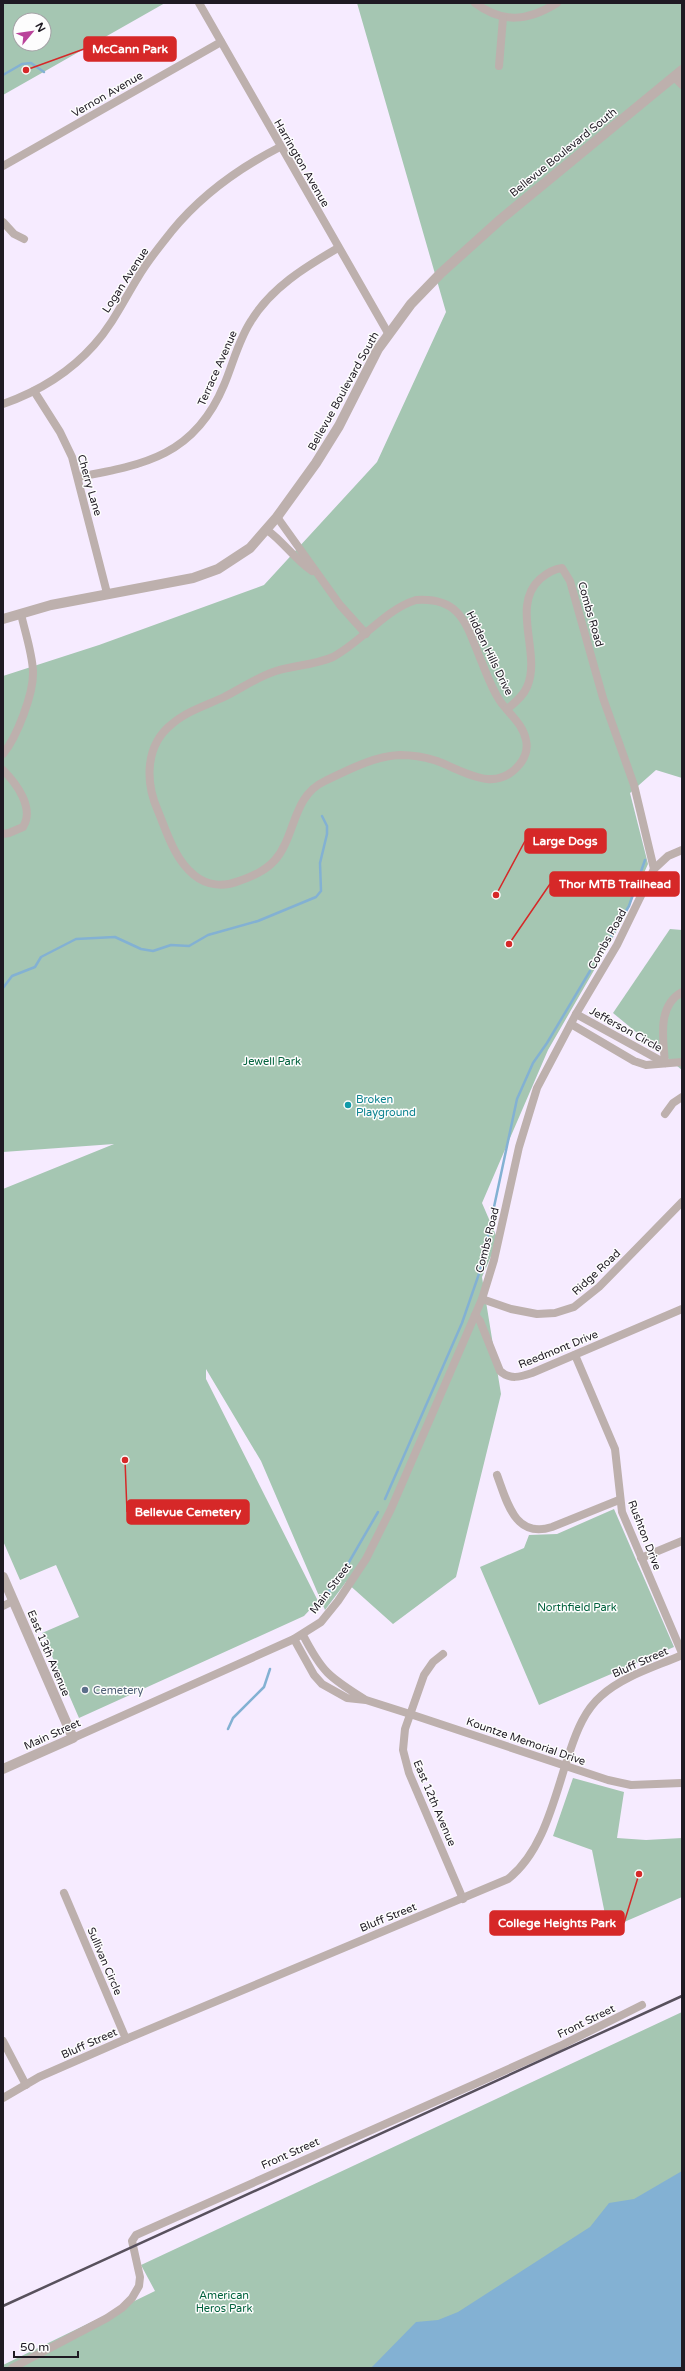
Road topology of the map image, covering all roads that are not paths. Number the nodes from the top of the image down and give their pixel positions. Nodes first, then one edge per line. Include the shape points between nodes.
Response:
1 (199, 3) edge
2 (475, 3) edge
3 (557, 3) edge
4 (503, 18) junction
5 (221, 42) junction
6 (499, 66) dead end
7 (680, 78) edge
8 (280, 147) junction
9 (3, 166) edge
10 (3, 222) edge
11 (24, 239) dead end
12 (338, 248) junction
13 (388, 333) junction
14 (34, 391) junction
15 (3, 404) edge
16 (78, 477) junction
17 (277, 517) junction
18 (267, 530) junction
19 (318, 575) junction
20 (107, 593) junction
21 (21, 614) junction
22 (3, 619) edge
23 (366, 634) junction
24 (507, 709) junction
25 (3, 754) edge
26 (3, 770) edge
27 (3, 834) edge
28 (682, 850) edge
29 (654, 869) junction
30 (682, 992) edge
31 (576, 1014) junction
32 (571, 1024) junction
33 (682, 1062) edge
34 (665, 1063) junction
35 (682, 1097) edge
36 (665, 1114) dead end
37 (682, 1202) edge
38 (482, 1298) junction
39 (682, 1309) edge
40 (475, 1316) junction
41 (575, 1355) junction
42 (497, 1475) dead end
43 (619, 1500) junction
44 (682, 1541) edge
45 (641, 1558) junction
46 (3, 1577) edge
47 (13, 1601) junction
48 (3, 1606) edge
49 (303, 1635) junction
50 (294, 1640) junction
51 (443, 1654) dead end
52 (682, 1654) edge
53 (366, 1700) junction
54 (410, 1714) junction
55 (73, 1738) junction
56 (564, 1766) junction
57 (3, 1769) edge
58 (682, 1783) edge
59 (64, 1893) dead end
60 (463, 1899) junction
61 (642, 2005) dead end
62 (126, 2039) junction
63 (3, 2041) edge
64 (26, 2085) junction
65 (3, 2098) edge
66 (12, 2368) edge

1 - 5 street, Harrington Avenue
2 - 4 street
3 - 4 street via 528,16
4 - 6 street
5 - 8 street, Harrington Avenue
5 - 9 street, Vernon Avenue
7 - 13 street, Bellevue Boulevard South via 576,155 500,219 431,283
8 - 12 street, Harrington Avenue
8 - 14 street, Logan Avenue via 230,176 187,214 138,277 116,317 95,345 71,366
10 - 11 street via 14,234
12 - 13 street, Harrington Avenue
12 - 16 street, Terrace Avenue via 291,277 252,320 242,337 224,386 209,414 184,441 143,464
13 - 17 street, Bellevue Boulevard South via 366,368 329,444
14 - 15 street, Logan Avenue
14 - 16 street, Cherry Lane via 60,432
16 - 20 street, Cherry Lane
17 - 18 street, Bellevue Boulevard South
17 - 19 street
18 - 19 street via 282,542 296,560
18 - 20 street, Bellevue Boulevard South via 240,555 207,574 176,582
19 - 23 street
20 - 21 street, Bellevue Boulevard South
21 - 22 street, Bellevue Boulevard South
21 - 25 street via 33,670 32,685 17,735
23 - 24 street, Hidden Hills Drive via 408,602 425,600 450,606 466,623 492,686
23 - 24 street, Hidden Hills Drive via 341,652 321,662 279,670 257,678 181,717 161,735 149,764 155,804 178,857 198,878 224,886 246,879 267,868 280,854 301,804 310,792 322,782 378,759 399,755 419,757 482,779 502,777 520,765 527,744 523,730
24 - 29 street, Combs Road via 523,694 530,679 532,669 528,625 529,597 532,588 544,576 562,568 570,581 603,698 634,785
26 - 27 street via 22,796 28,815 23,827
28 - 29 street via 668,856
29 - 31 street, Combs Road via 618,945
30 - 34 street via 673,998 664,1013
31 - 32 street, Combs Road
31 - 34 street, Jefferson Circle
32 - 34 street, Jefferson Circle via 634,1061 646,1065
32 - 38 street, Combs Road via 543,1073 530,1106 494,1260
33 - 34 street, Jefferson Circle
35 - 36 street via 673,1103
37 - 38 street, Ridge Road via 595,1291 574,1307 554,1313 537,1314 511,1309
38 - 40 street, Combs Road
39 - 41 street, Reedmont Drive
40 - 41 street, Reedmont Drive via 480,1322 497,1366 504,1375 514,1378 525,1375
40 - 49 street, Main Street via 370,1552 338,1601 321,1622
41 - 43 street, Rushton Drive via 615,1449
42 - 43 street via 512,1512 522,1525 529,1529 545,1530
43 - 45 street, Rushton Drive
44 - 45 street
45 - 52 street, Rushton Drive
46 - 47 street, East 13th Avenue
47 - 48 street
47 - 55 street, East 13th Avenue
49 - 50 street, Main Street
49 - 53 street via 328,1675
50 - 53 street via 322,1684 347,1698
50 - 55 street, Main Street
51 - 54 street, East 12th Avenue via 424,1675
52 - 56 street, Bluff Street via 621,1682 600,1696 582,1721
53 - 54 street, Kountze Memorial Drive
54 - 56 street, Kountze Memorial Drive
54 - 60 street, East 12th Avenue via 403,1741 405,1762
55 - 57 street, Main Street
56 - 58 street, Kountze Memorial Drive via 631,1785
56 - 60 street, Bluff Street via 540,1837 526,1862 508,1879
59 - 62 street, Sullivan Circle
60 - 62 street, Bluff Street
61 - 66 street, Front Street via 560,2046 136,2235 132,2241 140,2277 139,2286 132,2298 107,2318
62 - 64 street, Bluff Street
63 - 64 street
64 - 65 street, Bluff Street

